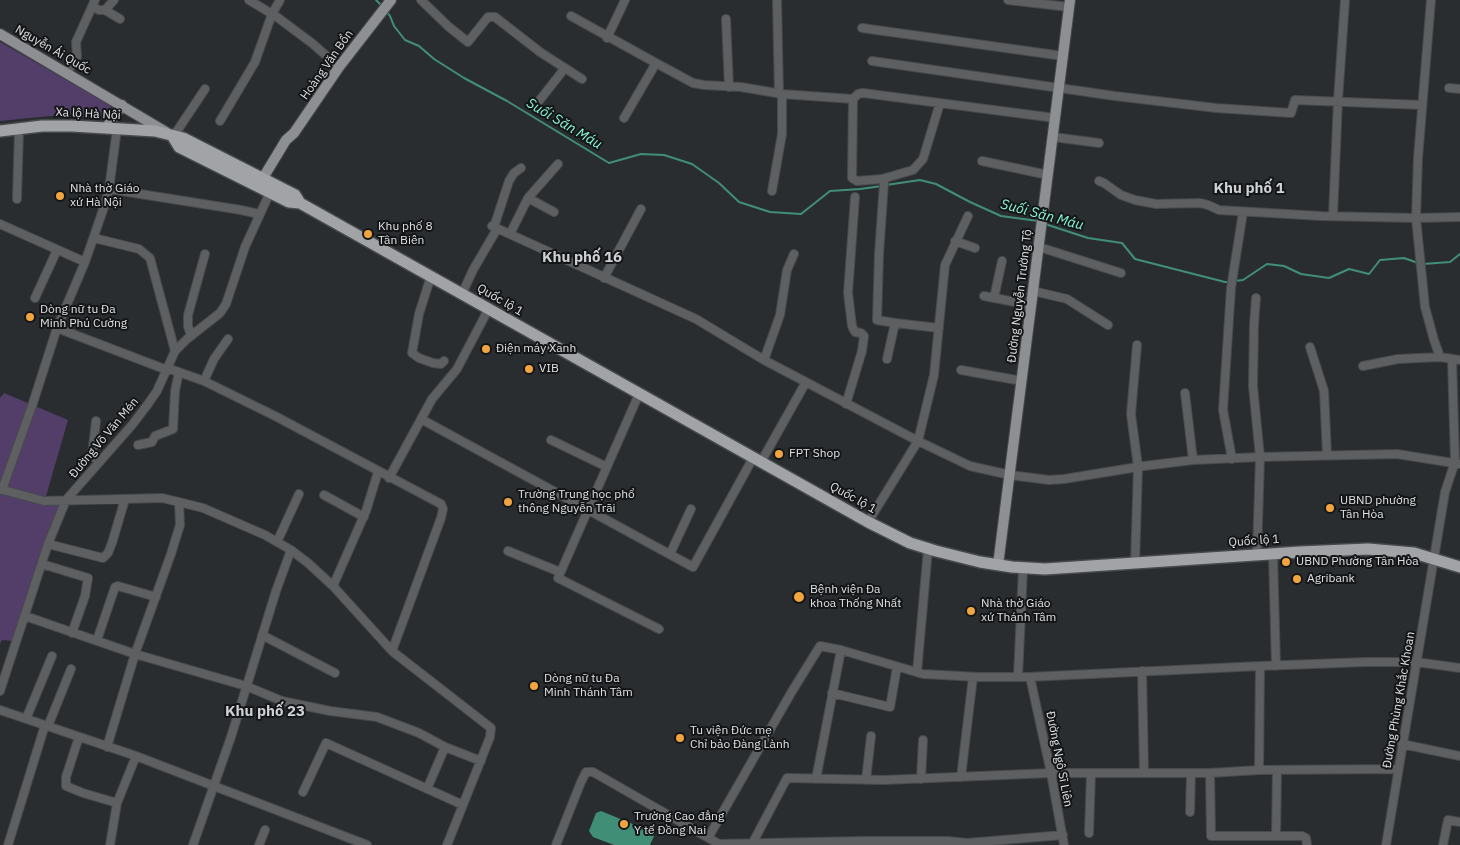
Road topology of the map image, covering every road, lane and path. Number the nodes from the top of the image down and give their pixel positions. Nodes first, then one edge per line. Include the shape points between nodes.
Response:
1 (114, 0) edge
2 (249, 0) edge
3 (280, 0) edge
4 (421, 0) edge
5 (625, 0) edge
6 (777, 0) edge
7 (1008, 0) edge
8 (1345, 0) edge
9 (1431, 0) edge
10 (94, 3) edge
11 (1070, 4) edge
12 (386, 6) edge
13 (105, 10) junction
14 (272, 14) junction
15 (571, 16) dead end
16 (120, 19) dead end
17 (726, 19) dead end
18 (862, 28) dead end
19 (0, 34) edge
20 (608, 38) junction
21 (1063, 56) junction
22 (872, 61) dead end
23 (656, 63) junction
24 (339, 67) junction
25 (565, 68) junction
26 (67, 73) junction
27 (582, 79) dead end
28 (729, 86) junction
29 (1059, 88) junction
30 (1449, 88) dead end
31 (205, 89) dead end
32 (1460, 89) edge
33 (781, 94) junction
34 (853, 99) junction
35 (1338, 100) junction
36 (539, 101) dead end
37 (940, 103) junction
38 (122, 105) junction
39 (1422, 105) junction
40 (624, 118) dead end
41 (1055, 118) junction
42 (220, 122) dead end
43 (19, 128) junction
44 (112, 129) junction
45 (0, 131) edge
46 (174, 136) junction
47 (1053, 137) junction
48 (1099, 143) dead end
49 (982, 161) dead end
50 (558, 164) dead end
51 (521, 168) dead end
52 (1048, 175) junction
53 (1098, 181) dead end
54 (883, 184) junction
55 (267, 185) junction
56 (109, 189) junction
57 (772, 191) dead end
58 (855, 197) dead end
59 (528, 198) junction
60 (16, 199) dead end
61 (641, 209) dead end
62 (554, 212) dead end
63 (1243, 212) junction
64 (259, 214) junction
65 (968, 216) dead end
66 (1333, 216) junction
67 (1460, 217) edge
68 (1416, 218) junction
69 (0, 224) edge
70 (494, 227) junction
71 (510, 234) junction
72 (94, 238) junction
73 (955, 241) junction
74 (1039, 247) junction
75 (974, 248) dead end
76 (58, 250) junction
77 (206, 254) dead end
78 (794, 254) dead end
79 (1002, 261) dead end
80 (86, 262) junction
81 (1121, 273) dead end
82 (432, 276) junction
83 (604, 278) junction
84 (1033, 291) junction
85 (462, 294) junction
86 (984, 296) dead end
87 (35, 298) dead end
88 (994, 298) junction
89 (1256, 298) dead end
90 (1031, 305) junction
91 (488, 310) junction
92 (895, 323) junction
93 (1108, 325) dead end
94 (57, 328) junction
95 (938, 328) junction
96 (191, 336) junction
97 (228, 339) dead end
98 (1137, 346) dead end
99 (1310, 347) dead end
100 (175, 351) junction
101 (1440, 357) junction
102 (887, 359) dead end
103 (764, 360) junction
104 (1456, 360) edge
105 (444, 361) dead end
106 (1363, 366) dead end
107 (167, 370) junction
108 (961, 370) dead end
109 (179, 372) junction
110 (204, 381) junction
111 (1022, 381) junction
112 (806, 382) junction
113 (1185, 393) dead end
114 (639, 394) junction
115 (846, 404) junction
116 (421, 419) junction
117 (96, 421) dead end
118 (551, 440) dead end
119 (918, 440) junction
120 (138, 445) dead end
121 (1327, 455) junction
122 (1260, 457) junction
123 (1232, 459) junction
124 (757, 460) junction
125 (1193, 460) junction
126 (99, 462) junction
127 (1457, 463) edge
128 (607, 467) junction
129 (1138, 467) junction
130 (378, 472) junction
131 (1010, 475) junction
132 (389, 478) junction
133 (1, 490) edge
134 (299, 494) dead end
135 (324, 495) dead end
136 (125, 499) junction
137 (66, 500) junction
138 (179, 502) junction
139 (691, 509) dead end
140 (588, 510) junction
141 (364, 517) junction
142 (868, 522) junction
143 (277, 542) junction
144 (48, 544) junction
145 (928, 549) junction
146 (291, 550) junction
147 (508, 551) dead end
148 (670, 554) junction
149 (1273, 554) junction
150 (1257, 555) junction
151 (1434, 558) junction
152 (42, 564) junction
153 (1135, 564) junction
154 (998, 565) junction
155 (1460, 567) edge
156 (1023, 568) junction
157 (560, 572) junction
158 (333, 586) junction
159 (156, 598) junction
160 (25, 616) junction
161 (659, 629) dead end
162 (72, 633) junction
163 (262, 634) junction
164 (97, 640) junction
165 (841, 650) junction
166 (392, 651) junction
167 (135, 654) junction
168 (52, 656) dead end
169 (1416, 662) junction
170 (1260, 666) junction
171 (1276, 666) junction
172 (897, 667) junction
173 (1460, 668) edge
174 (70, 669) dead end
175 (1142, 671) junction
176 (916, 672) junction
177 (336, 674) dead end
178 (973, 677) junction
179 (1018, 677) junction
180 (1030, 677) junction
181 (246, 686) junction
182 (0, 691) edge
183 (832, 693) junction
184 (0, 710) edge
185 (26, 718) junction
186 (46, 725) junction
187 (871, 736) dead end
188 (79, 737) junction
189 (923, 740) dead end
190 (1402, 744) junction
191 (107, 747) junction
192 (446, 747) junction
193 (136, 756) junction
194 (1460, 756) edge
195 (480, 761) junction
196 (1398, 769) junction
197 (1259, 770) junction
198 (1277, 770) junction
199 (1051, 773) junction
200 (1091, 773) junction
201 (1144, 773) junction
202 (1191, 773) junction
203 (1210, 773) junction
204 (961, 777) junction
205 (921, 778) junction
206 (816, 779) junction
207 (866, 780) junction
208 (214, 786) junction
209 (427, 789) junction
210 (303, 792) dead end
211 (117, 804) junction
212 (463, 805) junction
213 (1190, 812) dead end
214 (1460, 822) edge
215 (264, 830) dead end
216 (1089, 833) dead end
217 (1062, 835) junction
218 (1276, 835) junction
219 (708, 838) junction
220 (752, 844) edge
221 (8, 845) edge
222 (110, 845) edge
223 (193, 845) edge
224 (259, 845) edge
225 (367, 845) edge
226 (447, 845) edge
227 (556, 845) edge
228 (719, 845) edge
229 (1064, 845) edge
230 (1308, 845) edge
231 (1386, 845) edge
232 (1443, 845) edge

1 - 13 street
2 - 14 street
3 - 14 street
4 - 25 street via 468,42 488,17 495,17
5 - 20 street
6 - 33 street
7 - 11 street
8 - 35 street
9 - 39 street
10 - 13 street via 99,10
10 - 26 street via 76,42 77,57
11 - 21 main road, Đường Nguyễn Trường Tộ
12 - 24 main road, Hoàng Văn Bổn
13 - 16 street
14 - 24 street
14 - 42 street via 255,62
15 - 20 street
17 - 28 street
18 - 21 street
19 - 26 main road, Nguyễn Ái Quốc
20 - 23 street
21 - 29 main road, Đường Nguyễn Trường Tộ
22 - 29 street
23 - 28 street via 693,83
23 - 40 street
24 - 55 main road, Hoàng Văn Bổn via 294,134 286,140
25 - 27 street
25 - 36 street
26 - 38 main road, Nguyễn Ái Quốc
28 - 33 street
29 - 35 street via 1216,108 1291,113 1295,100
29 - 41 main road, Đường Nguyễn Trường Tộ
30 - 32 street
31 - 46 street
33 - 34 street
33 - 57 street via 782,134
34 - 37 street via 863,93
34 - 54 street via 852,178
35 - 39 street
35 - 66 street
37 - 41 street
37 - 54 street via 923,159 914,170
38 - 44 main road
38 - 46 main road, Nguyễn Ái Quốc
39 - 68 street
41 - 47 main road, Đường Nguyễn Trường Tộ
43 - 44 highway, Xa lộ Hà Nội via 72,126
43 - 45 highway, Xa lộ Hà Nội
43 - 60 street
44 - 46 highway, Xa lộ Hà Nội via 155,131
44 - 56 street
46 - 55 highway, Quốc lộ 1 via 179,147
47 - 48 street
47 - 52 main road, Đường Nguyễn Trường Tộ
49 - 52 street
50 - 59 street
51 - 70 street via 509,181
52 - 74 main road, Đường Nguyễn Trường Tộ
53 - 63 street via 1121,195 1145,202 1200,204 1218,210
54 - 92 street via 877,320
55 - 64 street, Đường Võ Văn Mén
55 - 82 highway, Quốc lộ 1 via 290,202 300,203
56 - 64 street
56 - 72 street
58 - 115 street via 848,293 852,326 855,332 864,336
59 - 62 street
59 - 71 street
61 - 83 street
63 - 66 street
63 - 123 street via 1232,277 1223,410
64 - 96 street, Đường Võ Văn Mén via 226,304 220,313
65 - 73 street
66 - 68 street
67 - 68 street
68 - 101 street via 1425,306
69 - 76 street
70 - 71 street
70 - 85 street
71 - 83 street
72 - 80 street
72 - 100 street via 140,249 150,258
73 - 75 street
73 - 95 street via 944,266
74 - 81 street
74 - 84 main road, Đường Nguyễn Trường Tộ
76 - 80 street
76 - 87 street
77 - 96 street via 188,315
78 - 103 street via 787,270 780,315
79 - 88 street
80 - 94 street
82 - 85 highway, Quốc lộ 1
82 - 105 street via 419,314 412,353 433,363
83 - 103 street via 696,319
84 - 90 main road, Đường Nguyễn Trường Tộ
84 - 93 street via 1067,299
85 - 91 highway, Quốc lộ 1
86 - 88 street
88 - 90 street
89 - 122 street via 1253,386
90 - 111 main road, Đường Nguyễn Trường Tộ
91 - 114 highway, Quốc lộ 1
91 - 116 street via 457,369 432,399
92 - 95 street
92 - 102 street
94 - 107 street
94 - 133 street
95 - 119 street via 934,375
96 - 100 street, Đường Võ Văn Mén
97 - 110 street
98 - 129 street via 1131,414
99 - 121 street via 1324,391
100 - 107 street, Đường Võ Văn Mén
101 - 104 street
101 - 106 street via 1398,359
103 - 112 street
104 - 127 street via 1453,431
107 - 109 street
107 - 126 street, Đường Võ Văn Mén via 148,404
108 - 111 street
109 - 110 street
109 - 120 street via 173,429 155,436 152,442
110 - 130 street
111 - 131 main road, Đường Nguyễn Trường Tộ
112 - 115 street
112 - 124 street
113 - 125 street
114 - 124 highway, Quốc lộ 1
114 - 128 street
115 - 119 street
116 - 132 street
116 - 140 street
117 - 126 street via 92,452 93,458
118 - 128 street
119 - 131 street via 970,466
119 - 142 street
121 - 122 street
121 - 127 street via 1397,454
122 - 123 street
122 - 150 street
123 - 125 street
124 - 142 highway, Quốc lộ 1
124 - 148 street via 693,567
125 - 129 street
126 - 137 street, Đường Võ Văn Mén
127 - 151 street, Đường Phùng Khắc Khoan via 1445,492
128 - 140 street
129 - 131 street via 1049,480
129 - 153 street
130 - 132 street
130 - 141 street
131 - 154 main road, Đường Nguyễn Trường Tộ
132 - 166 street via 434,499 443,509
133 - 137 street via 44,502
134 - 143 street
135 - 141 street
136 - 137 street
136 - 138 street via 162,498
136 - 144 street via 112,543 103,558
137 - 144 street, Đường Võ Văn Mén
138 - 143 street via 203,508
138 - 159 street via 180,525
139 - 148 street
140 - 148 street
140 - 157 street
141 - 158 street
142 - 145 highway, Quốc lộ 1
143 - 146 street
144 - 152 street, Đường Võ Văn Mén
145 - 154 highway, Quốc lộ 1
145 - 176 street
146 - 158 street
146 - 163 street
147 - 157 street
149 - 150 highway, Quốc lộ 1
149 - 151 highway, Quốc lộ 1 via 1368,549
149 - 171 street
150 - 153 highway, Quốc lộ 1
151 - 155 highway, Quốc lộ 1
151 - 169 street, Đường Phùng Khắc Khoan
152 - 160 street, Đường Võ Văn Mén
152 - 162 street via 88,578
153 - 156 highway, Quốc lộ 1
154 - 156 highway, Quốc lộ 1
156 - 179 street
157 - 161 street via 558,579
158 - 166 street
159 - 164 street via 115,587
159 - 167 street
160 - 162 street
160 - 182 street, Đường Võ Văn Mén
162 - 164 street
163 - 177 street
163 - 181 street
164 - 167 street
165 - 172 street
165 - 183 street
165 - 219 street via 820,646
166 - 195 street via 491,728
167 - 181 street
167 - 191 street
168 - 185 street
169 - 171 street
169 - 173 street
169 - 190 street, Đường Phùng Khắc Khoan
170 - 171 street
170 - 175 street
170 - 197 street
172 - 176 street
172 - 183 street via 890,707
174 - 186 street
175 - 180 street
175 - 201 street
176 - 178 street
178 - 179 street
178 - 204 street
179 - 180 street
180 - 199 street, Đường Ngô Sĩ Liên
181 - 192 street via 282,701 377,717
181 - 208 street
183 - 206 street
184 - 185 street
185 - 186 street
186 - 188 street
186 - 221 street
187 - 207 street
188 - 191 street
188 - 211 street via 66,786
189 - 205 street
190 - 194 street
190 - 196 street, Đường Phùng Khắc Khoan
191 - 193 street
192 - 195 street
192 - 209 street
193 - 208 street
193 - 211 street
195 - 212 street
196 - 198 street
196 - 231 street, Đường Phùng Khắc Khoan
197 - 198 street
197 - 203 street
198 - 218 street
199 - 200 street
199 - 204 street
199 - 217 street, Đường Ngô Sĩ Liên
200 - 201 street
200 - 216 street
201 - 202 street
202 - 203 street
202 - 213 street
203 - 218 street via 1211,836
204 - 205 street
205 - 207 street
206 - 207 street
206 - 220 street via 787,778
208 - 223 street
208 - 225 street
209 - 210 street via 326,743
209 - 212 street
211 - 222 street
212 - 226 street
214 - 232 street via 1448,820
215 - 224 street
217 - 220 street via 967,843
217 - 229 street, Đường Ngô Sĩ Liên
218 - 230 street via 1302,836
219 - 227 street via 593,772 586,772
219 - 228 street
220 - 228 street

